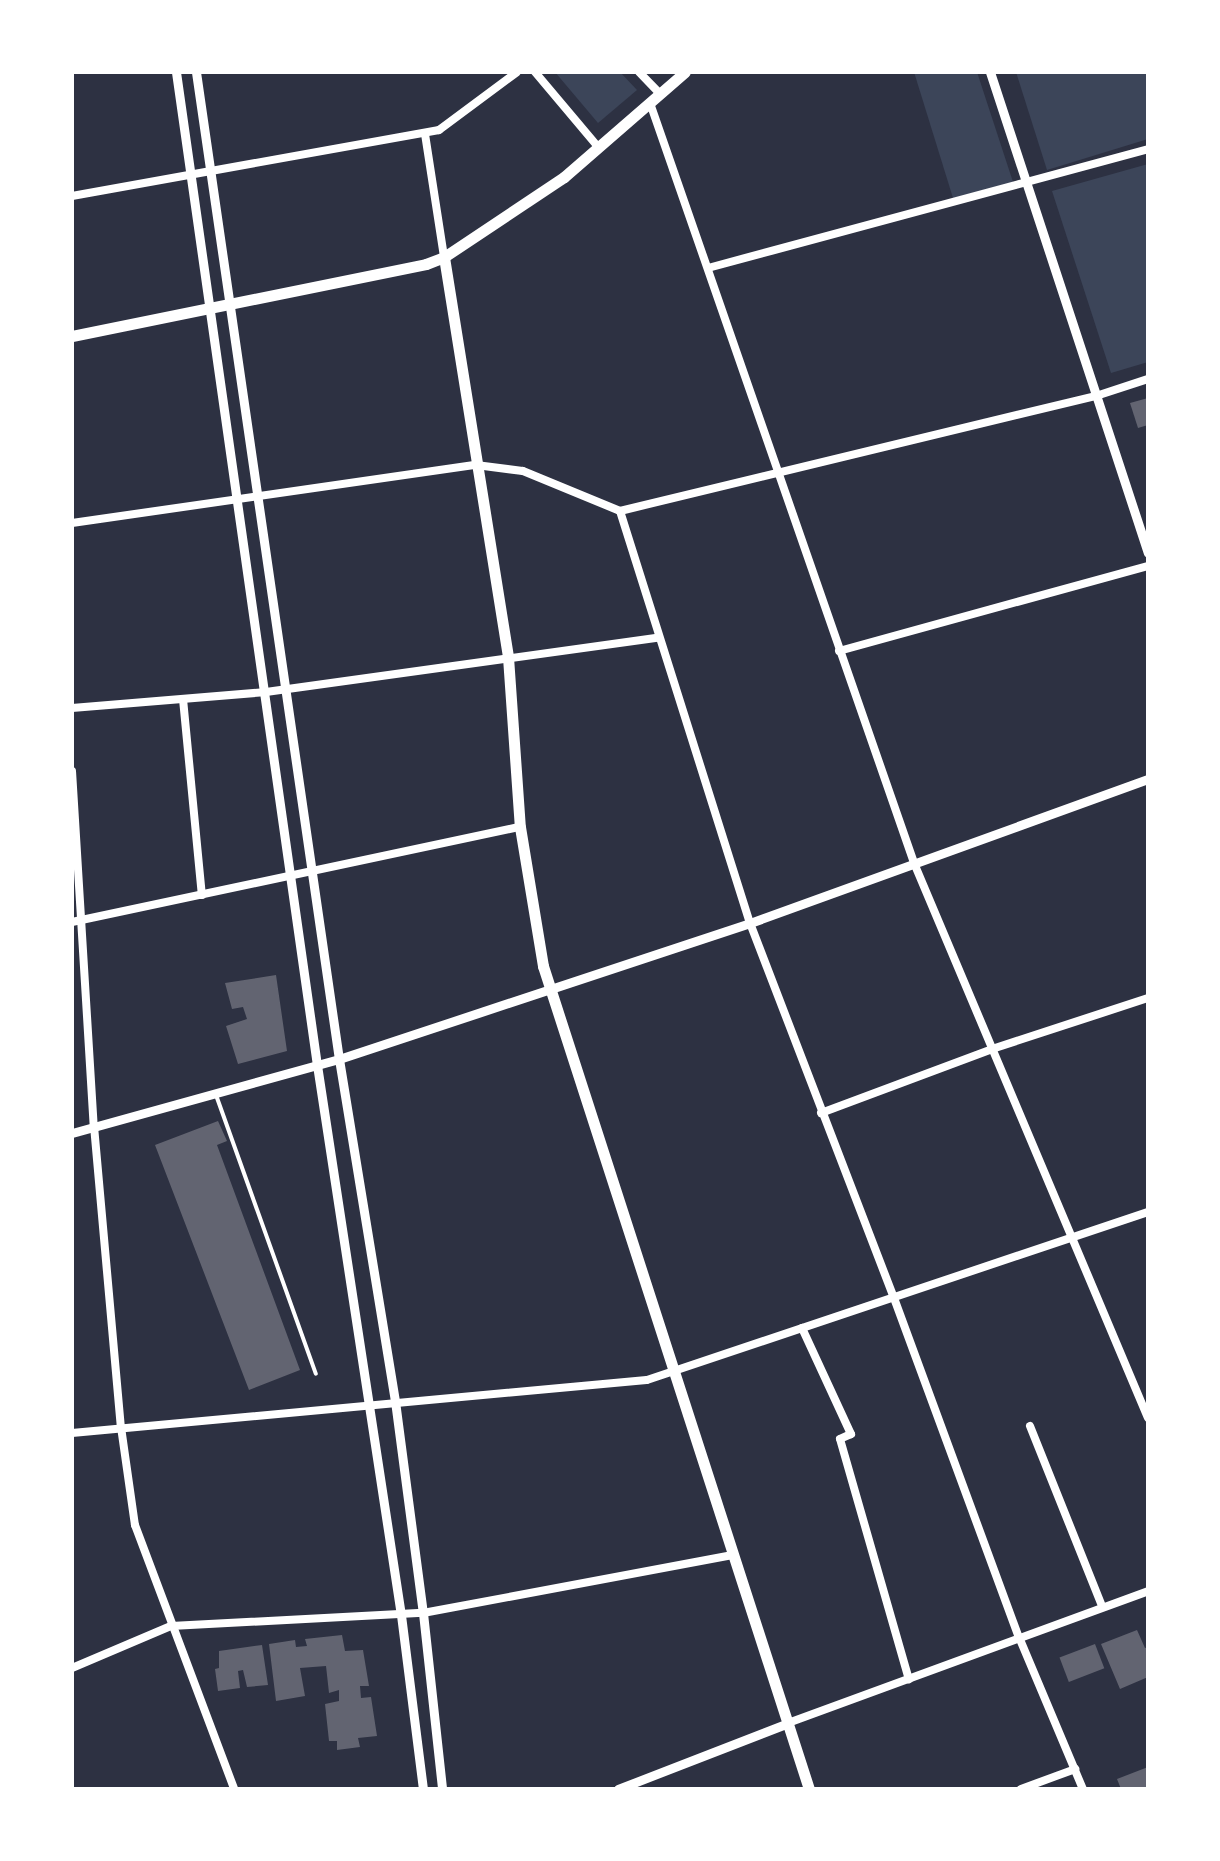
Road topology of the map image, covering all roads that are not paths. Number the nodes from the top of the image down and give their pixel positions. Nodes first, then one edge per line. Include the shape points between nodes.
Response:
1 (176, 72) edge
2 (196, 72) edge
3 (517, 72) edge
4 (535, 72) edge
5 (639, 72) edge
6 (685, 72) edge
7 (990, 72) edge
8 (659, 93) junction
9 (650, 103) junction
10 (425, 134) junction
11 (599, 148) junction
12 (1148, 149) edge
13 (211, 171) junction
14 (192, 175) junction
15 (1028, 183) junction
16 (72, 196) edge
17 (444, 257) junction
18 (708, 268) junction
19 (230, 305) junction
20 (209, 308) junction
21 (72, 336) edge
22 (1148, 379) edge
23 (1096, 396) junction
24 (476, 465) junction
25 (780, 474) junction
26 (256, 498) junction
27 (237, 500) junction
28 (620, 511) junction
29 (72, 523) edge
30 (1148, 553) edge
31 (1148, 566) edge
32 (657, 638) junction
33 (839, 651) junction
34 (508, 657) junction
35 (286, 689) junction
36 (266, 692) junction
37 (183, 699) junction
38 (72, 708) edge
39 (72, 771) edge
40 (1148, 779) edge
41 (520, 827) junction
42 (914, 863) junction
43 (312, 870) junction
44 (291, 875) junction
45 (202, 895) junction
46 (77, 921) edge
47 (750, 923) junction
48 (550, 989) junction
49 (1148, 998) edge
50 (992, 1049) junction
51 (339, 1059) junction
52 (317, 1065) junction
53 (215, 1092) junction
54 (821, 1113) junction
55 (94, 1126) junction
56 (72, 1133) edge
57 (1148, 1212) edge
58 (1071, 1238) junction
59 (894, 1298) junction
60 (802, 1328) junction
61 (674, 1371) junction
62 (316, 1374) dead end
63 (395, 1401) junction
64 (368, 1405) junction
65 (1148, 1418) edge
66 (1030, 1426) dead end
67 (121, 1427) junction
68 (72, 1433) edge
69 (733, 1555) junction
70 (1148, 1591) edge
71 (1102, 1606) junction
72 (423, 1613) junction
73 (401, 1615) junction
74 (171, 1626) junction
75 (1019, 1637) junction
76 (72, 1668) edge
77 (909, 1679) junction
78 (788, 1723) junction
79 (1075, 1769) junction
80 (234, 1789) edge
81 (423, 1789) edge
82 (442, 1789) edge
83 (618, 1789) edge
84 (809, 1789) edge
85 (1021, 1789) edge
86 (1083, 1789) edge

1 - 14 street
2 - 13 street
3 - 10 street via 439,130
4 - 11 street
5 - 8 street
6 - 8 main road
7 - 15 street
8 - 9 main road
9 - 11 main road
9 - 18 street
10 - 13 street
10 - 17 street
11 - 17 main road
12 - 15 street
13 - 14 street
13 - 19 street
14 - 16 street
14 - 20 street
15 - 18 street
15 - 23 street
17 - 19 main road
17 - 24 main road
18 - 25 street
19 - 20 main road
19 - 26 street
20 - 21 main road
20 - 27 street
22 - 23 street
23 - 25 street
23 - 30 street
24 - 26 street
24 - 28 street via 523,471
24 - 34 main road
25 - 28 street
25 - 33 street
26 - 27 street
26 - 35 street
27 - 29 street
27 - 36 street
28 - 32 street
31 - 33 street
32 - 34 street
32 - 47 street
33 - 42 street
34 - 35 street
34 - 41 main road
35 - 36 street
35 - 43 street
36 - 37 street
36 - 44 street
37 - 38 street
37 - 45 street
39 - 46 street
40 - 42 street
41 - 43 street
41 - 48 main road
42 - 47 street
42 - 50 street
43 - 44 street
43 - 51 street
44 - 45 street
44 - 52 street
45 - 46 street
46 - 55 street
47 - 48 street
47 - 54 street
48 - 51 street
48 - 61 main road
49 - 50 street
50 - 54 street
50 - 58 street
51 - 52 street
51 - 63 street
52 - 53 street
52 - 64 street
53 - 55 street
53 - 62 lane
54 - 59 street
55 - 56 street
55 - 67 street
57 - 58 street
58 - 59 street
58 - 65 street
59 - 60 street
59 - 75 street
60 - 61 street
60 - 77 street via 851,1434 840,1439
61 - 63 street via 647,1380
61 - 69 main road
63 - 64 street
63 - 72 street
64 - 67 street
64 - 73 street
66 - 71 street
67 - 68 street
67 - 74 street via 135,1525
69 - 72 street
69 - 78 main road
70 - 71 street
71 - 75 street
72 - 73 street
72 - 82 street
73 - 74 street
73 - 81 street
74 - 76 street
74 - 80 street
75 - 77 street
75 - 79 street
77 - 78 street
78 - 83 street
78 - 84 main road
79 - 85 street
79 - 86 street

